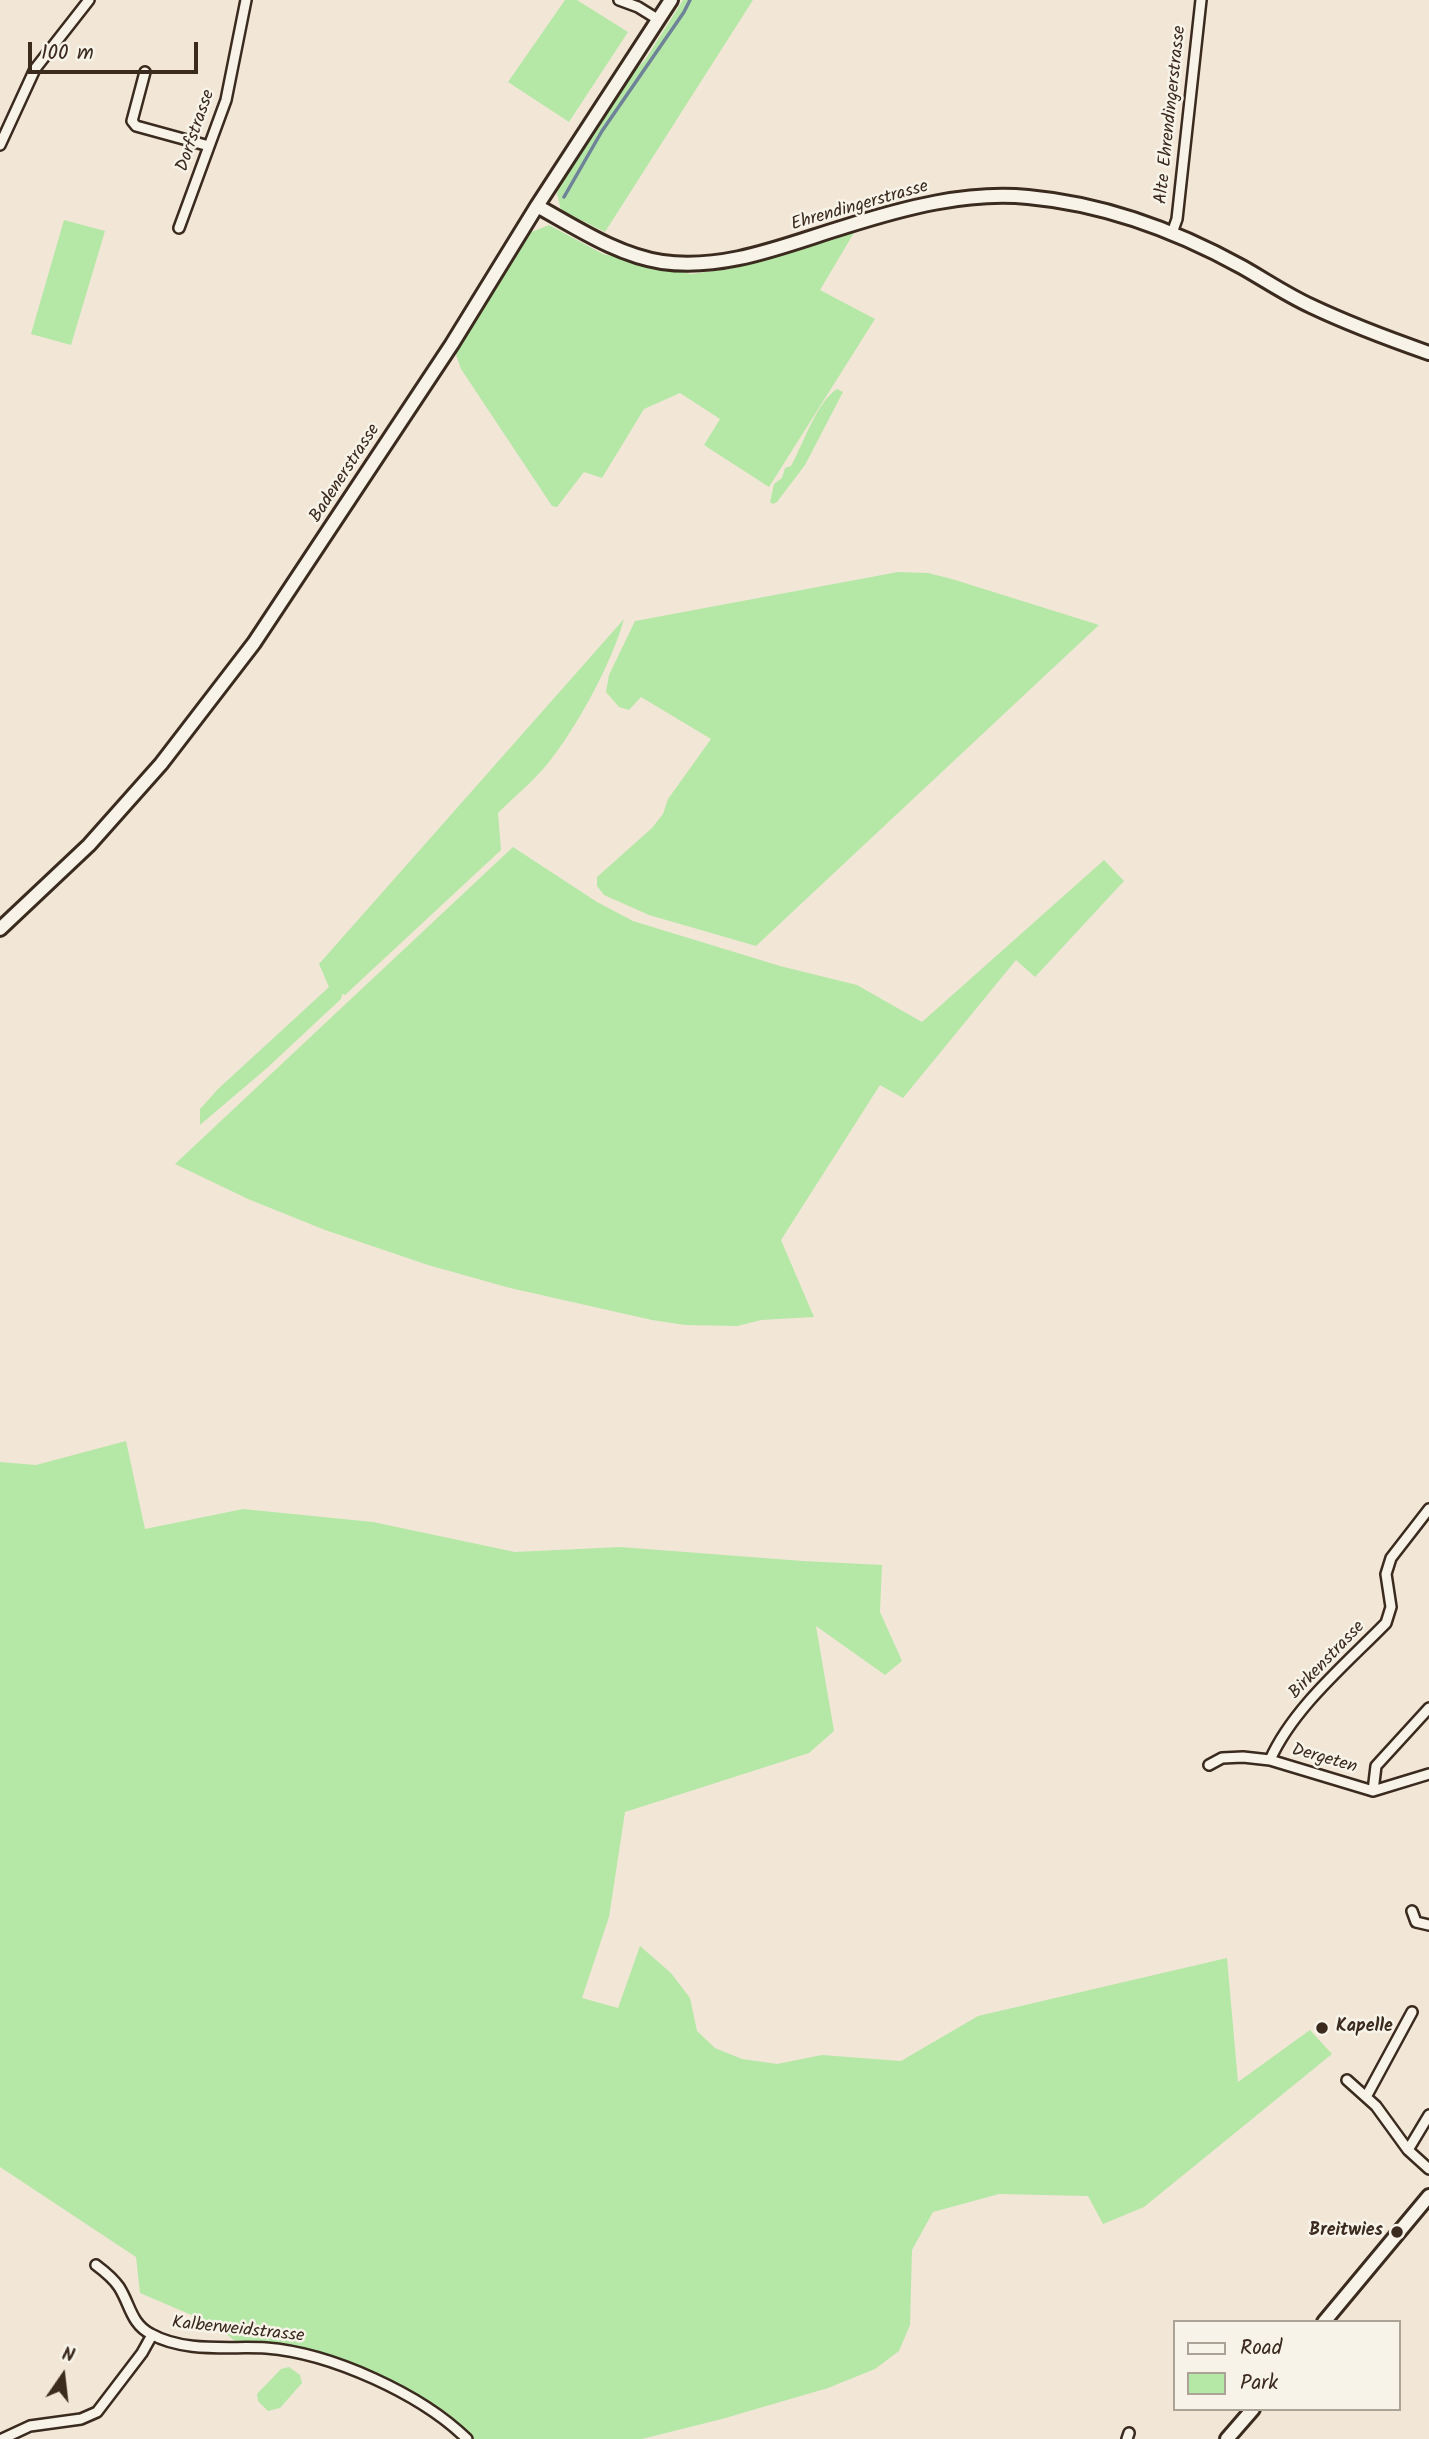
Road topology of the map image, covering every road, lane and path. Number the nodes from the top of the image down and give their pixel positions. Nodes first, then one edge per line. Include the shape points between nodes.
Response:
1 (89, 0) edge
2 (246, 0) edge
3 (619, 0) edge
4 (671, 0) edge
5 (1201, 0) edge
6 (659, 20) junction
7 (145, 72) dead end
8 (0, 145) edge
9 (209, 146) junction
10 (537, 206) junction
11 (179, 228) dead end
12 (1172, 233) junction
13 (1429, 353) edge
14 (0, 929) edge
15 (1429, 1509) edge
16 (1429, 1708) edge
17 (1270, 1760) junction
18 (1209, 1765) dead end
19 (1429, 1774) edge
20 (1373, 1791) junction
21 (1412, 1911) dead end
22 (1429, 1925) edge
23 (1412, 2012) dead end
24 (1347, 2080) dead end
25 (1366, 2096) junction
26 (1429, 2115) edge
27 (1408, 2150) junction
28 (1429, 2169) edge
29 (1429, 2196) edge
30 (96, 2265) dead end
31 (1326, 2320) edge
32 (152, 2335) junction
33 (1251, 2411) edge
34 (2, 2439) edge
35 (467, 2439) edge
36 (1227, 2439) edge

1 - 8 street via 35,69
2 - 9 street, Dorfstrasse via 226,100
3 - 6 street
4 - 6 street, Badenerstrasse
5 - 12 street, Alte Ehrendingerstrasse
6 - 10 street, Badenerstrasse
7 - 9 street via 132,121 136,126
9 - 11 street, Dorfstrasse
10 - 12 street, Ehrendingerstrasse via 618,250 695,265 767,253 929,204 1000,196 1074,202
10 - 14 street, Badenerstrasse via 254,643 152,775 89,845
12 - 13 street, Ehrendingerstrasse via 1309,305
15 - 17 street, Birkenstrasse via 1391,1558 1386,1574 1391,1607 1386,1623 1304,1708
16 - 20 street via 1376,1766
17 - 18 street, Dergeten via 1222,1758
17 - 20 street, Dergeten
19 - 20 street, Dergeten
21 - 22 street via 1416,1922
23 - 25 street
24 - 25 street
25 - 27 street
26 - 27 street
27 - 28 street
29 - 31 street
30 - 32 street, Kalberweidstrasse via 119,2287 134,2319
32 - 34 street, Kalberweidstrasse via 97,2412 81,2419 30,2426
32 - 35 street, Kalberweidstrasse via 189,2345 283,2350 322,2359 416,2401
33 - 36 street

